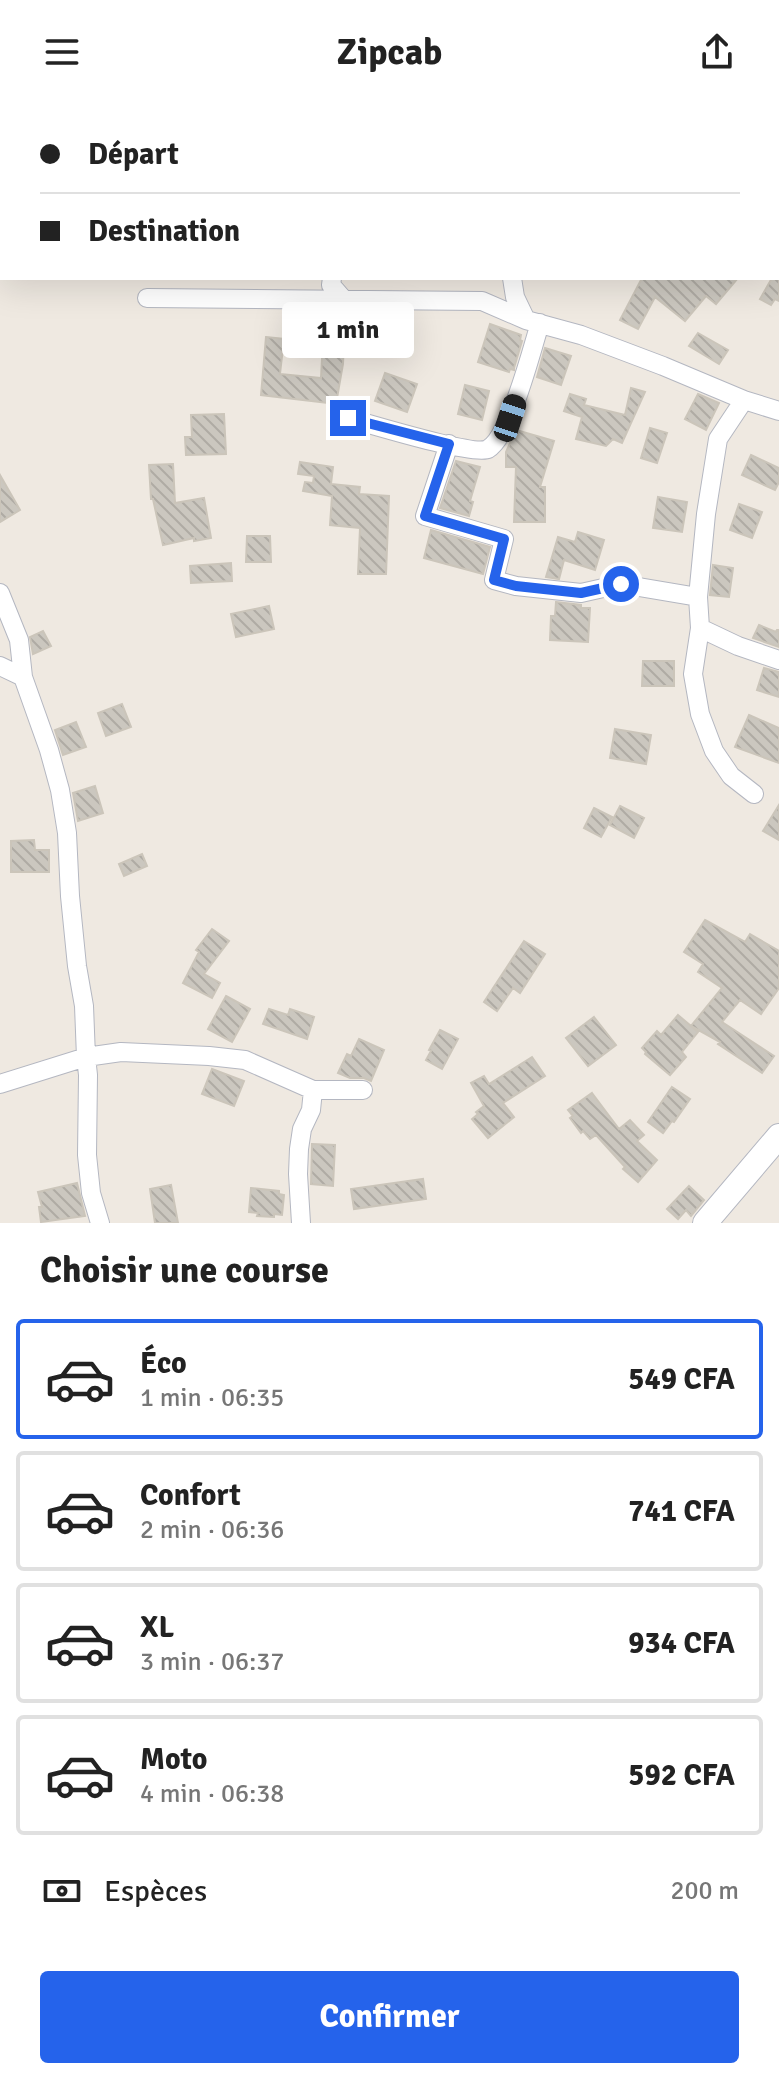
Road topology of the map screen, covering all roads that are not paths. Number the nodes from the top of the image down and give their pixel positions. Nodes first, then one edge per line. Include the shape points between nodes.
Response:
1 (332, 280) edge
2 (512, 280) edge
3 (147, 298) dead end
4 (345, 301) junction
5 (533, 322) junction
6 (744, 400) junction
7 (779, 411) edge
8 (348, 418) dead end
9 (449, 444) junction
10 (0, 593) edge
11 (698, 597) junction
12 (700, 628) junction
13 (779, 660) edge
14 (0, 666) edge
15 (23, 677) junction
16 (754, 794) dead end
17 (86, 1057) junction
18 (0, 1084) edge
19 (313, 1090) junction
20 (363, 1090) dead end
21 (779, 1136) edge
22 (100, 1223) edge
23 (301, 1223) edge
24 (705, 1223) edge

1 - 4 street
2 - 5 street via 515,297
3 - 4 street
4 - 5 street via 482,301
5 - 6 street via 594,340
5 - 9 street via 510,418 495,443 482,450
6 - 7 street
6 - 11 street via 718,439
8 - 9 street
9 - 11 street via 425,516 504,539 494,580 581,593 621,584
10 - 15 street via 19,640
11 - 12 street
12 - 13 street
12 - 16 street via 693,674 700,714 722,765
14 - 15 street
15 - 17 street via 49,750 67,833
17 - 18 street
17 - 19 street via 121,1052 245,1060
17 - 22 street via 87,1155
19 - 20 street
19 - 23 street via 299,1149
21 - 24 street

